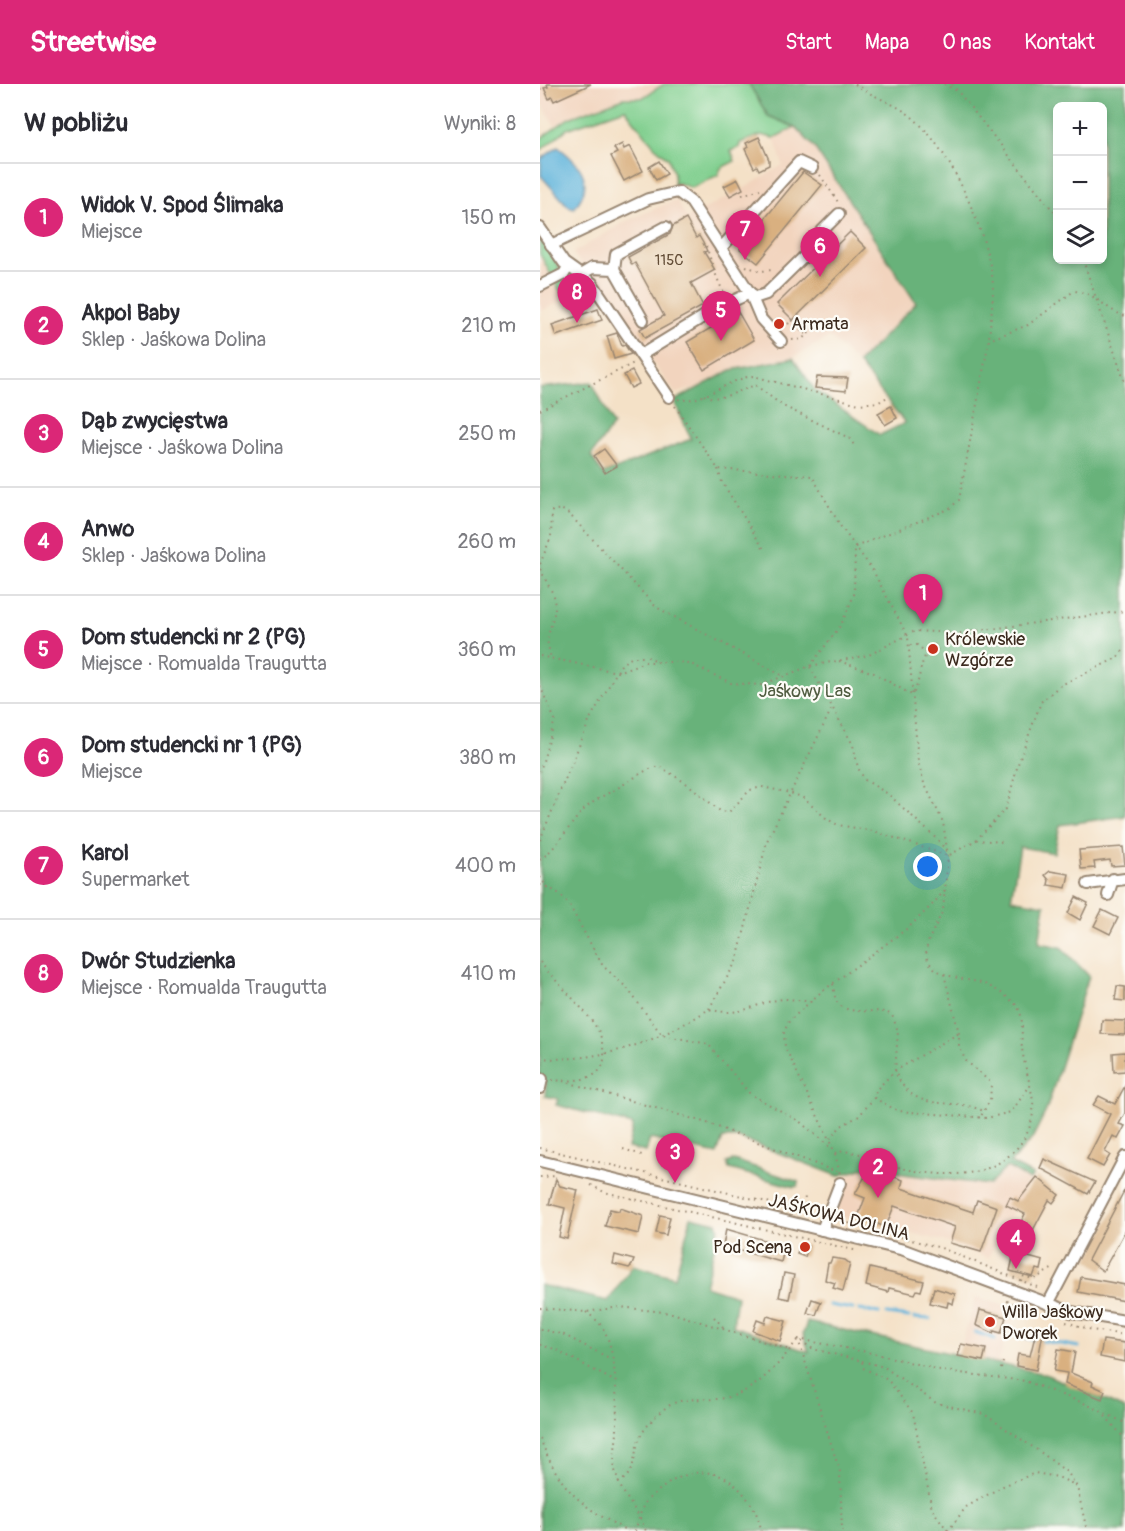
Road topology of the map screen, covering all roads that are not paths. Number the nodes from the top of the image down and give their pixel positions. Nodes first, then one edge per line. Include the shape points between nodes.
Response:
1 (812, 168) road end
2 (839, 214) road end
3 (666, 227) dead end
4 (540, 228) edge
5 (551, 245) junction
6 (721, 248) junction
7 (568, 267) junction
8 (614, 269) junction
9 (582, 274) junction
10 (540, 286) edge
11 (750, 293) junction
12 (644, 320) dead end
13 (781, 341) road end
14 (641, 355) junction
15 (669, 397) road end
16 (1113, 879) junction
17 (1125, 879) edge
18 (1088, 884) dead end
19 (1108, 895) dead end
20 (1125, 1157) edge
21 (540, 1161) edge
22 (840, 1178) road end
23 (822, 1230) junction
24 (1048, 1304) junction
25 (1125, 1321) edge

1 - 6 street via 799,162
2 - 11 street via 822,231 821,240 766,294 757,297
3 - 8 street via 616,254
4 - 5 street
5 - 6 street via 648,199 674,192 686,197
5 - 7 street
6 - 11 street
7 - 9 street
7 - 10 street via 564,274
8 - 9 street via 592,268
8 - 12 street
9 - 14 street
11 - 13 street via 761,319
11 - 14 street
14 - 15 street
16 - 17 street
16 - 18 street
16 - 19 street
20 - 24 street
21 - 23 street, JAŚKOWA DOLINA
22 - 23 street
23 - 24 street, JAŚKOWA DOLINA via 936,1260
24 - 25 street, JAŚKOWA DOLINA

